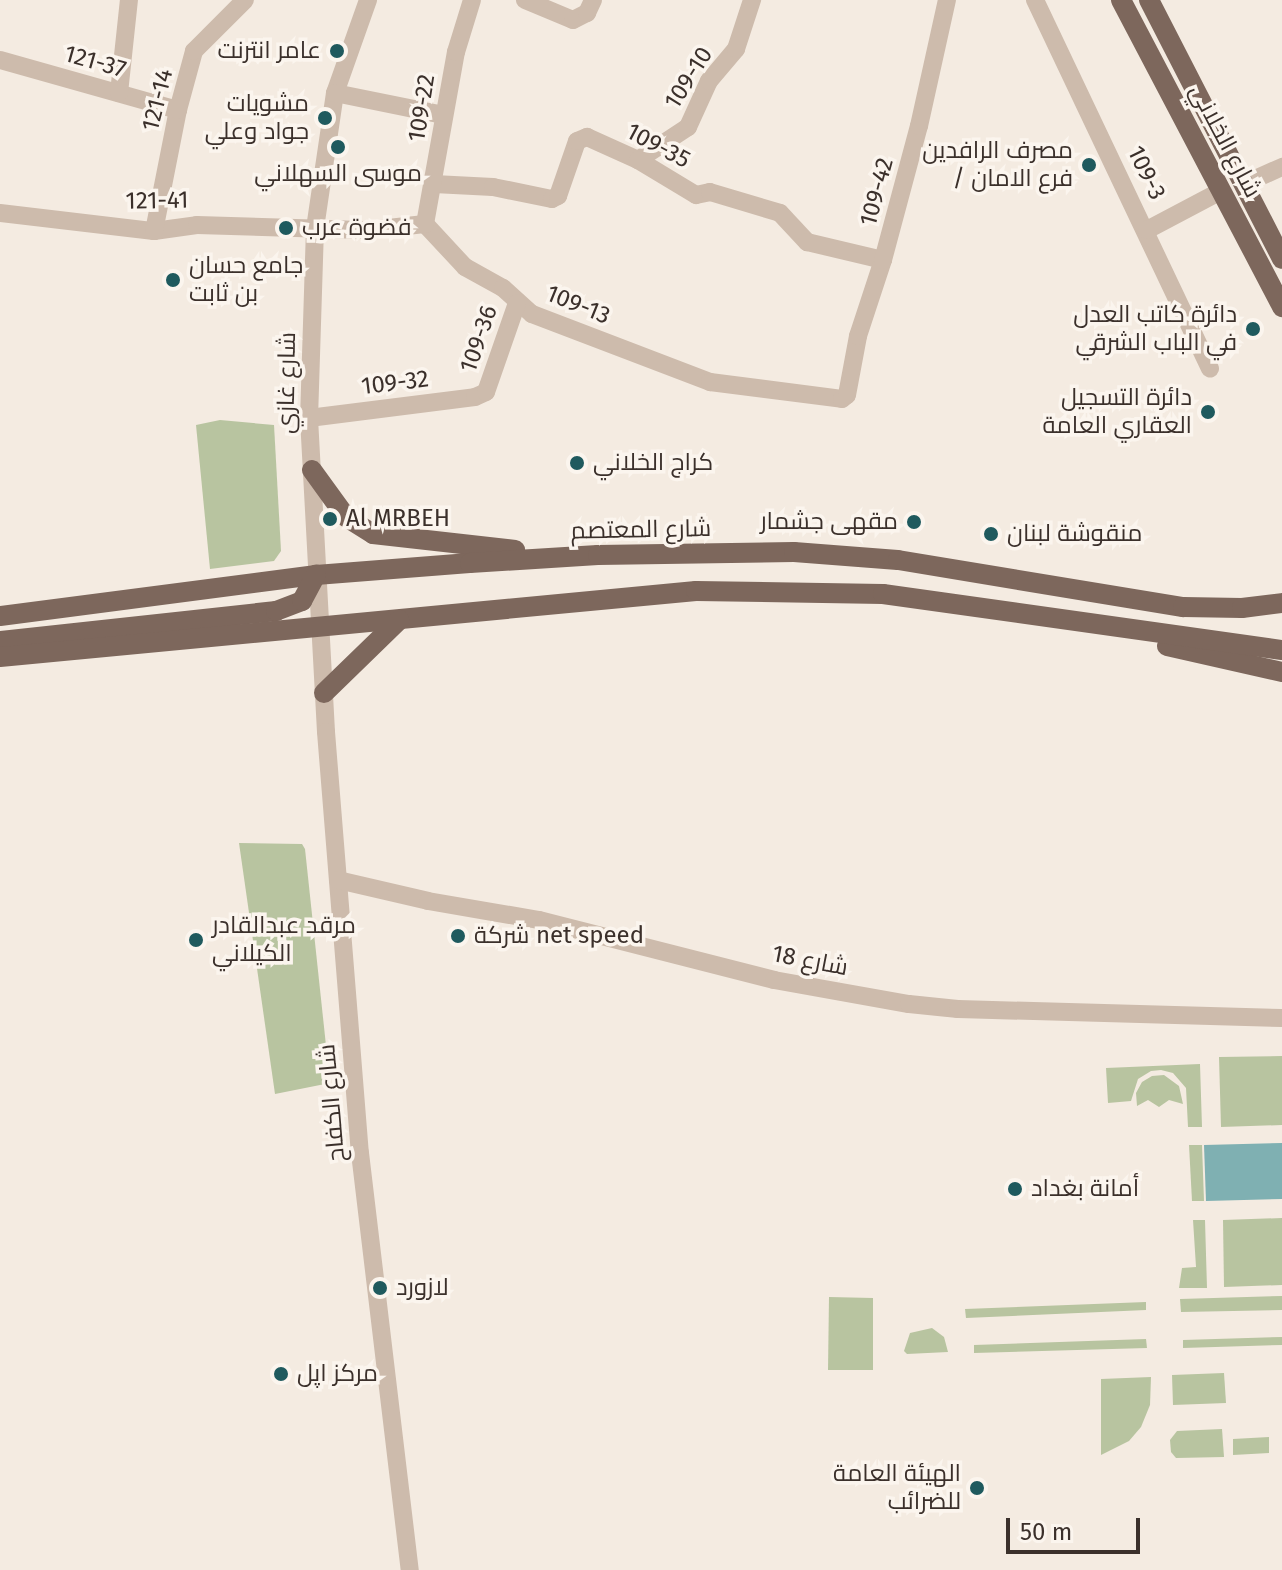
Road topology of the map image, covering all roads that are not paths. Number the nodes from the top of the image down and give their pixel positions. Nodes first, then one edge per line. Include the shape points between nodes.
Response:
1 (125, 0) edge
2 (245, 0) edge
3 (368, 0) edge
4 (472, 0) edge
5 (525, 0) edge
6 (593, 0) edge
7 (752, 0) edge
8 (947, 0) edge
9 (1035, 0) edge
10 (1121, 0) edge
11 (1149, 0) edge
12 (0, 60) edge
13 (119, 93) junction
14 (335, 93) junction
15 (178, 110) junction
16 (443, 115) junction
17 (638, 160) junction
18 (1282, 167) edge
19 (434, 184) junction
20 (1244, 184) junction
21 (1221, 191) junction
22 (0, 213) edge
23 (425, 224) junction
24 (315, 228) junction
25 (1147, 230) junction
26 (154, 231) junction
27 (1282, 259) edge
28 (883, 260) junction
29 (517, 303) junction
30 (1282, 307) edge
31 (1210, 369) dead end
32 (486, 392) joint
33 (847, 395) joint
34 (309, 418) junction
35 (312, 470) junction
36 (571, 557) junction
37 (316, 575) junction
38 (1282, 603) edge
39 (0, 616) edge
40 (1046, 619) junction
41 (399, 620) junction
42 (321, 629) junction
43 (0, 641) edge
44 (1282, 650) edge
45 (0, 657) edge
46 (1282, 672) edge
47 (324, 693) junction
48 (338, 880) junction
49 (1282, 1018) edge
50 (410, 1570) edge

1 - 13 street
2 - 15 street, 121-14 via 194,51
3 - 14 street, شارع غازي
4 - 16 street, 109-22
5 - 6 street via 573,20 587,13
7 - 17 street, 109-10 via 736,49 709,81 688,127
8 - 28 street, 109-42
9 - 25 street, 109-3
10 - 21 main road, شارع الخلاني
11 - 20 main road, شارع الخلاني
12 - 13 street, 121-37
13 - 15 street, 121-37
14 - 16 street
14 - 24 street, شارع غازي
15 - 26 street, 121-14
16 - 19 street, 109-22
17 - 19 street, 109-35 via 582,137 558,196 552,199 493,187
17 - 28 street, 109-35 via 696,195 710,192 780,213 807,242
18 - 20 street
19 - 23 street, 109-22
20 - 27 main road, شارع الخلاني
21 - 25 street
21 - 30 main road, شارع الخلاني
22 - 26 street, 121-41
23 - 24 street
23 - 29 street, 109-13 via 465,267 503,288
24 - 26 street, 121-41 via 197,225
24 - 34 street, شارع غازي
25 - 31 street, 109-3
28 - 33 street, 109-42 via 858,336
29 - 32 street, 109-36
29 - 33 street, 109-13 via 532,314 710,382 837,399
32 - 34 street, 109-32
34 - 35 street, شارع غازي
35 - 36 main road via 346,517 373,534
35 - 37 street, شارع غازي
36 - 37 main road, شارع المعتصم
36 - 38 main road, شارع المعتصم via 794,552 898,560 1183,607
37 - 39 main road, شارع المعتصم
37 - 42 street, شارع غازي
37 - 43 main road via 302,601 276,611
40 - 41 main road via 883,594 696,591
40 - 44 main road
40 - 46 main road
41 - 42 main road
41 - 47 main road
42 - 45 main road
42 - 47 street, شارع الكفاح
47 - 48 street, شارع الكفاح
48 - 49 street, شارع 18 via 539,920 774,980 958,1009
48 - 50 street, شارع الكفاح via 360,1153

